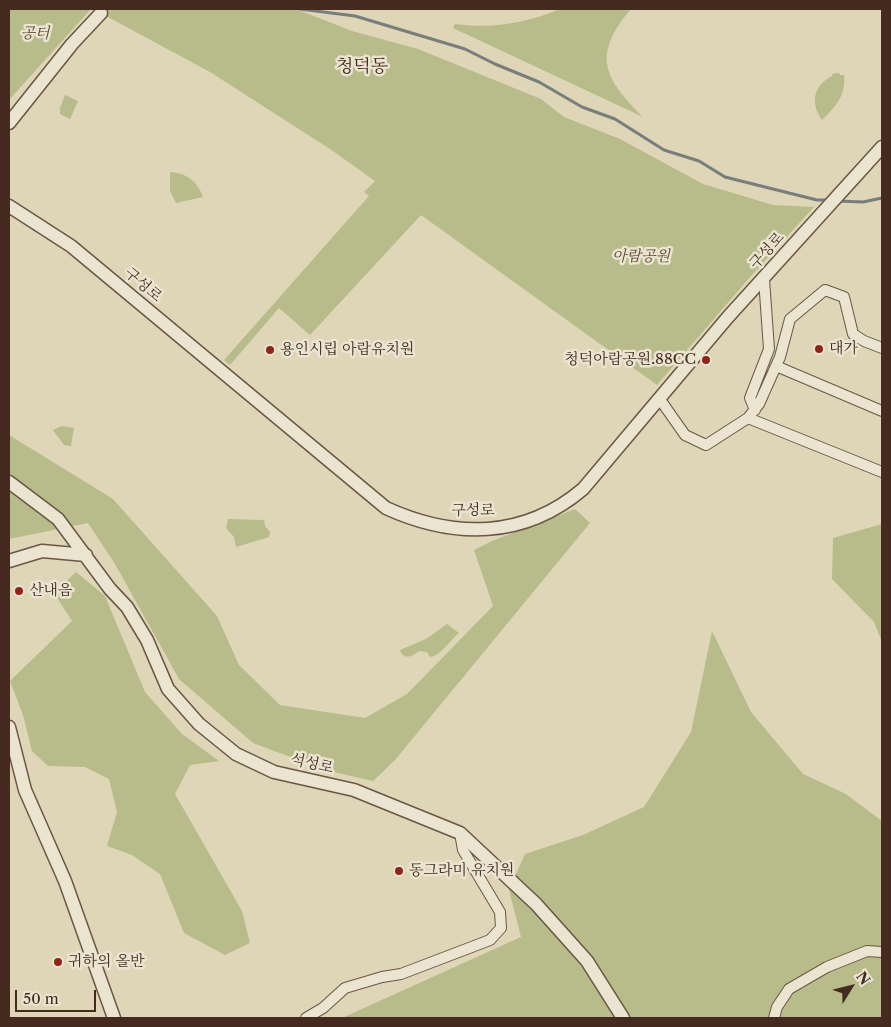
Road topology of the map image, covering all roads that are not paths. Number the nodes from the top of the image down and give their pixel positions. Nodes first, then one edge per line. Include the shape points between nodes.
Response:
1 (101, 13) dead end
2 (9, 123) edge
3 (882, 146) edge
4 (9, 206) edge
5 (764, 279) junction
6 (882, 348) edge
7 (776, 366) junction
8 (659, 398) junction
9 (755, 410) junction
10 (882, 411) edge
11 (748, 418) junction
12 (882, 472) edge
13 (9, 482) edge
14 (86, 555) junction
15 (9, 561) edge
16 (9, 727) edge
17 (460, 833) junction
18 (882, 952) edge
19 (114, 1018) edge
20 (306, 1018) edge
21 (623, 1018) edge
22 (774, 1018) edge

1 - 2 street
3 - 5 street, 구성로
4 - 8 street, 구성로 via 71,246 386,508 436,526 470,530 504,527 522,524 558,508 583,489
5 - 8 street, 구성로
5 - 9 street via 769,349 750,398
6 - 7 street via 853,334 844,297 825,290 790,319
7 - 9 street
7 - 10 street
8 - 11 street via 686,435 706,445
9 - 11 street
11 - 12 street
13 - 14 street, 석성로 via 58,519
14 - 15 street via 42,551
14 - 17 street, 석성로 via 148,640 168,689 199,724 236,754 274,772 354,790
16 - 19 street via 25,790 65,881
17 - 20 street via 462,850 500,912 501,928 490,940 401,974 345,988
17 - 21 street, 석성로 via 536,904 581,954
18 - 22 street via 867,951 827,967 789,989

